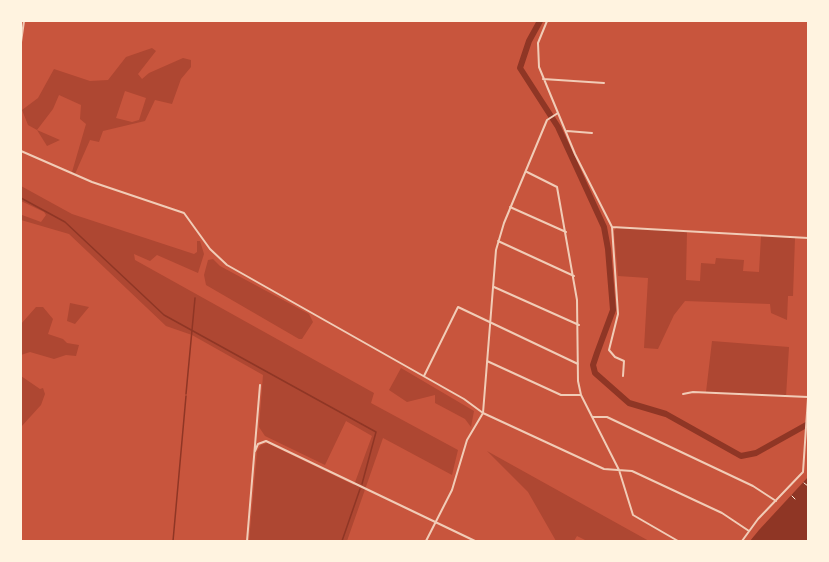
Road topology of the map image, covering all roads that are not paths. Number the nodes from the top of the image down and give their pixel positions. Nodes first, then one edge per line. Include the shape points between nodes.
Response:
1 (24, 21) edge
2 (547, 21) edge
3 (21, 42) edge
4 (543, 79) junction
5 (604, 83) dead end
6 (556, 114) junction
7 (567, 131) junction
8 (592, 133) dead end
9 (21, 151) edge
10 (527, 172) junction
11 (510, 207) junction
12 (612, 226) junction
13 (566, 232) junction
14 (808, 238) edge
15 (498, 241) junction
16 (574, 276) junction
17 (493, 286) junction
18 (490, 322) junction
19 (579, 325) junction
20 (487, 361) junction
21 (578, 364) junction
22 (424, 376) junction
23 (623, 376) dead end
24 (260, 386) dead end
25 (683, 394) dead end
26 (581, 395) junction
27 (808, 397) edge
28 (808, 411) edge
29 (483, 413) junction
30 (594, 417) junction
31 (807, 421) edge
32 (255, 451) junction
33 (619, 470) junction
34 (776, 501) junction
35 (436, 522) junction
36 (749, 531) junction
37 (247, 541) edge
38 (426, 541) edge
39 (475, 541) edge
40 (678, 541) edge
41 (742, 541) edge

1 - 3 street
2 - 4 street via 537,55
4 - 5 street
4 - 6 street
6 - 7 street
6 - 10 street via 549,118
7 - 8 street
7 - 12 street
9 - 22 street via 92,182 184,213 227,265
10 - 11 street
10 - 13 street via 557,187
11 - 13 street
11 - 15 street
12 - 14 street
12 - 23 street via 618,314 609,350 624,361
13 - 16 street
15 - 16 street
15 - 17 street
16 - 19 street
17 - 18 street
17 - 19 street
18 - 20 street
18 - 21 street
18 - 22 street via 458,307
19 - 21 street
20 - 26 street via 561,395
20 - 29 street
21 - 26 street
22 - 29 street
24 - 32 street
25 - 27 street
26 - 30 street
27 - 28 street
28 - 31 street
29 - 33 street via 604,469
29 - 35 street via 465,445 452,490
30 - 33 street
30 - 34 street via 608,417 753,486
31 - 34 street via 802,472
32 - 35 street via 258,444 266,441
32 - 37 street
33 - 36 street via 632,471 722,513
33 - 40 street via 633,514
34 - 36 street
35 - 38 street
35 - 39 street
36 - 41 street

